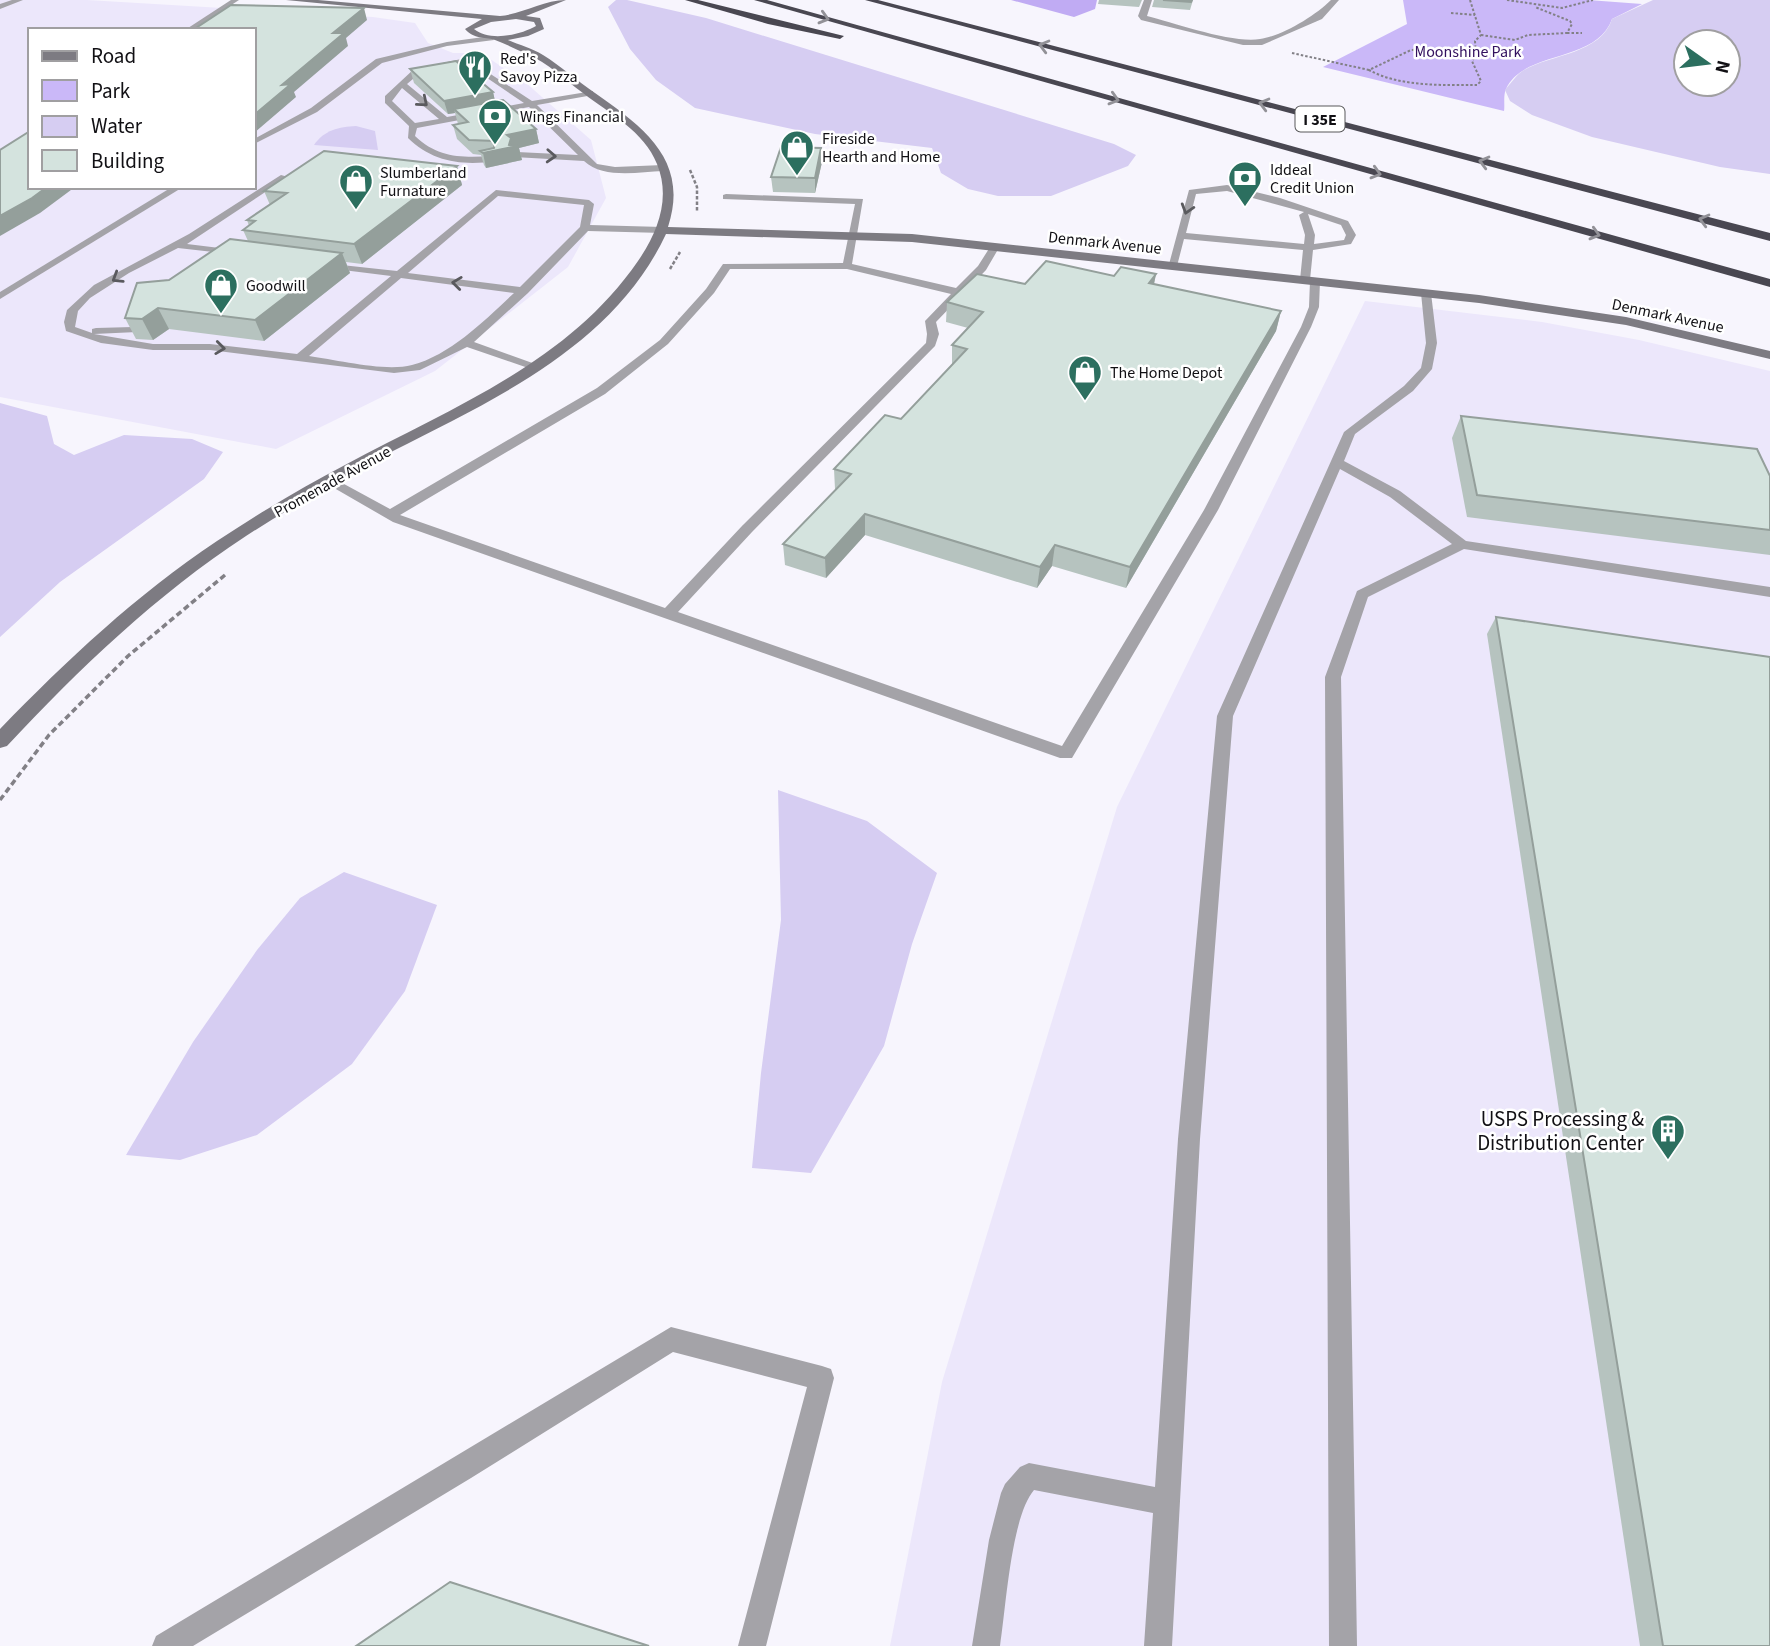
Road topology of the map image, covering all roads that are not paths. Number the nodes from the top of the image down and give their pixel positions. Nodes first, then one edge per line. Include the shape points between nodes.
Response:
1 (19, 0) edge
2 (236, 0) edge
3 (290, 0) edge
4 (689, 0) edge
5 (758, 0) edge
6 (870, 0) edge
7 (1148, 0) edge
8 (1335, 0) edge
9 (558, 2) edge
10 (0, 7) edge
11 (414, 11) junction
12 (516, 17) junction
13 (499, 18) junction
14 (537, 20) junction
15 (191, 28) edge
16 (470, 30) junction
17 (532, 32) junction
18 (495, 38) junction
19 (853, 39) dead end
20 (866, 42) dead end
21 (447, 44) junction
22 (538, 55) junction
23 (1031, 76) junction
24 (401, 84) junction
25 (590, 93) junction
26 (531, 104) junction
27 (445, 120) junction
28 (413, 126) junction
29 (256, 141) edge
30 (517, 155) edge
31 (584, 158) junction
32 (493, 159) edge
33 (663, 168) junction
34 (284, 177) edge
35 (176, 189) edge
36 (726, 197) dead end
37 (1304, 215) dead end
38 (585, 228) junction
39 (663, 230) junction
40 (855, 234) junction
41 (1180, 235) junction
42 (1770, 237) edge
43 (176, 245) junction
44 (995, 246) junction
45 (1308, 246) junction
46 (246, 254) edge
47 (315, 264) edge
48 (848, 266) junction
49 (1172, 266) junction
50 (398, 275) junction
51 (1310, 281) junction
52 (1770, 282) edge
53 (524, 291) junction
54 (958, 292) junction
55 (1426, 293) junction
56 (0, 296) edge
57 (133, 330) edge
58 (82, 333) junction
59 (160, 335) edge
60 (466, 344) junction
61 (177, 346) junction
62 (1770, 355) edge
63 (300, 358) junction
64 (534, 367) junction
65 (1337, 462) junction
66 (328, 481) junction
67 (390, 515) junction
68 (1462, 545) junction
69 (1770, 592) edge
70 (667, 615) junction
71 (0, 741) edge
72 (1167, 1503) junction
73 (166, 1646) edge
74 (752, 1646) edge
75 (986, 1646) edge
76 (1157, 1646) edge
77 (1343, 1646) edge

1 - 10 street
2 - 15 lane
3 - 11 street
4 - 19 highway
5 -> 23 highway, I 35E
42 -> 6 highway, I 35E
7 - 8 street via 1144,18 1242,42 1262,42 1319,17
9 - 12 street
9 - 14 street
11 - 13 street
11 - 16 street via 468,24
12 - 13 street
12 - 14 street
13 - 16 street
14 - 17 street via 541,27
16 - 18 street
16 - 21 lane
17 - 18 street
17 - 22 street
18 - 21 lane
18 - 22 street
20 - 23 highway
21 - 29 lane via 379,61 314,110
22 - 25 street
23 -> 52 highway, I 35E
24 - 26 lane via 428,66 466,60
24 -> 27 lane
24 - 28 lane via 388,101
25 - 26 lane
25 - 33 street via 637,128
26 - 27 lane
26 - 31 lane
27 - 28 lane
28 - 32 lane via 411,136 424,151 451,160
30 -> 31 lane
31 - 33 lane via 594,166 615,170
33 - 39 street via 669,195
34 - 43 lane
35 - 56 lane
36 - 40 lane via 860,201
37 - 45 lane
38 - 39 lane
38 - 50 lane via 586,201 496,192
38 - 53 lane
39 - 40 street, Denmark Avenue
39 - 64 street, Promenade Avenue via 641,270 619,297 587,328
40 - 44 street, Denmark Avenue
40 - 48 lane
41 - 45 lane
45 -> 41 lane via 1340,246 1348,242 1349,228 1331,216 1227,188 1192,192
41 - 49 lane
43 - 46 lane
43 -> 58 lane via 154,254 77,305 69,317 70,329
44 - 49 street, Denmark Avenue
44 - 54 lane via 982,268
45 - 51 lane
47 - 50 lane
48 - 54 lane
48 - 67 lane via 727,266 664,342 601,391
49 - 51 street, Denmark Avenue
53 -> 50 lane
50 - 63 lane
51 - 55 street, Denmark Avenue
51 - 70 lane via 1314,307 1306,327 1211,510 1066,754
53 - 60 lane
54 - 70 lane via 930,321 931,344
55 - 62 street, Denmark Avenue via 1562,309
55 - 65 lane via 1430,360 1425,371 1416,383 1350,432
57 - 58 lane
58 - 61 lane via 101,340
59 - 61 lane via 168,336
60 - 63 lane via 415,368 394,370
60 - 64 lane
61 -> 63 lane
64 - 66 street, Promenade Avenue
65 - 68 lane via 1395,494
65 - 72 lane via 1224,716
66 - 67 lane
66 - 71 street, Promenade Avenue via 203,558 146,602 45,693
67 - 70 lane
68 - 69 lane
68 - 77 lane via 1362,594 1332,677
72 - 75 lane via 1029,1476 1014,1493
72 - 76 lane
73 - 74 lane via 671,1339 822,1378

